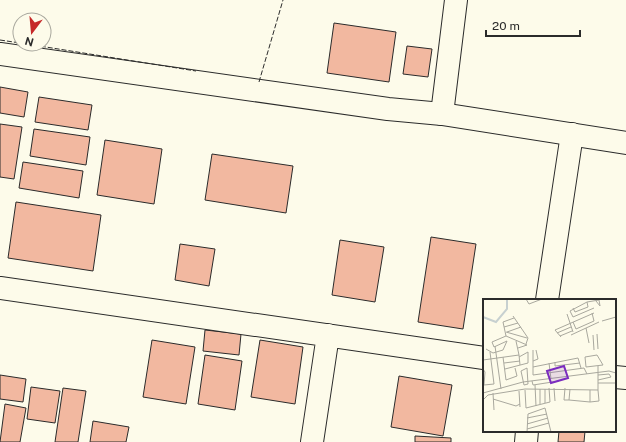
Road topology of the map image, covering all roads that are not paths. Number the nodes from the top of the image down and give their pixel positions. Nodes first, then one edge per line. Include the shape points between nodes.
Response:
1 (456, 0) edge
2 (0, 54) edge
3 (442, 114) junction
4 (572, 134) junction
5 (626, 143) edge
6 (0, 288) edge
7 (547, 299) edge
8 (328, 335) junction
9 (483, 358) edge
10 (616, 377) edge
11 (626, 378) edge
12 (527, 432) edge
13 (312, 442) edge
14 (526, 442) edge

1 - 3 street
2 - 3 street via 388,109
3 - 4 street
4 - 5 street
4 - 7 street
6 - 8 street
8 - 9 street
8 - 13 street
10 - 11 street
12 - 14 street

